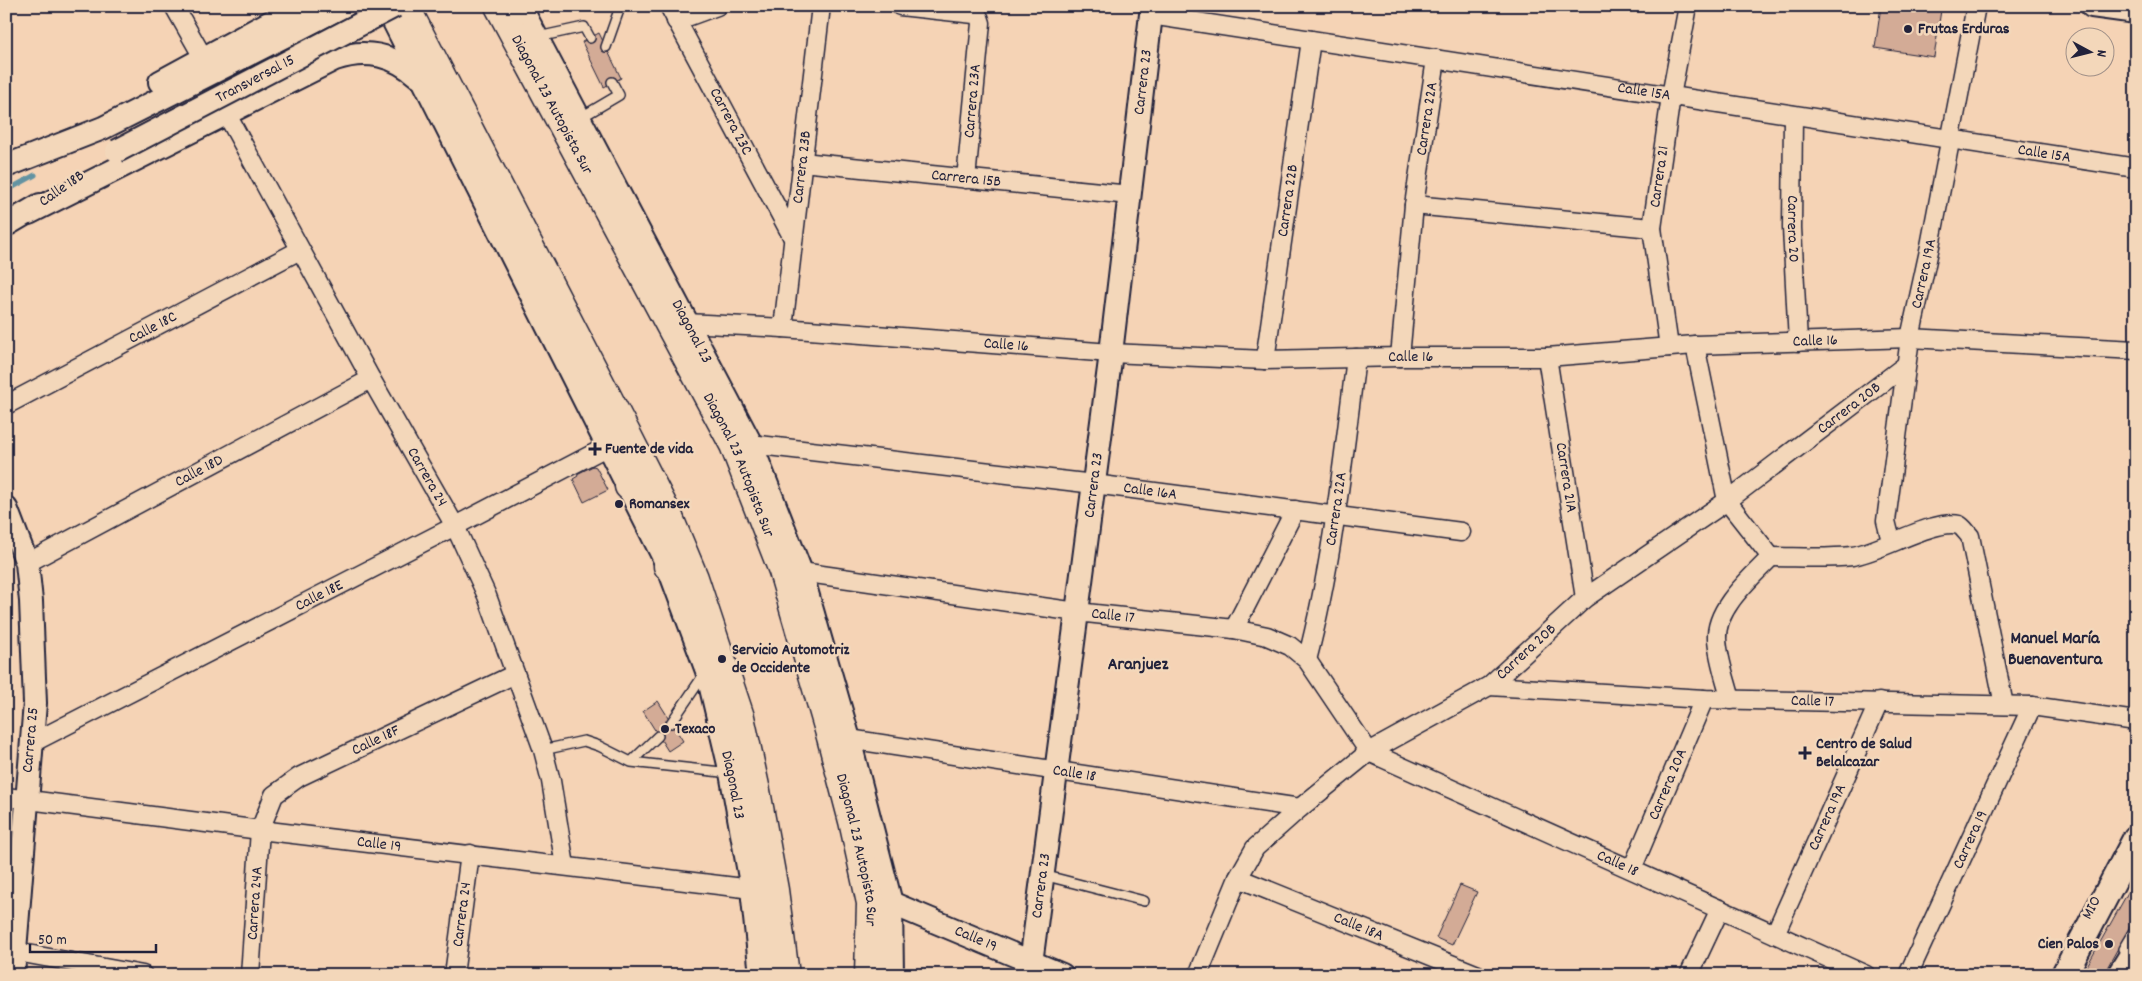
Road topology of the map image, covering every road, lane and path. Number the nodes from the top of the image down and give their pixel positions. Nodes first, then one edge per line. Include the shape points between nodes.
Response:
1 (174, 6) edge
2 (300, 6) edge
3 (344, 6) edge
4 (386, 6) edge
5 (395, 6) edge
6 (405, 6) edge
7 (499, 6) edge
8 (717, 6) edge
9 (821, 6) edge
10 (900, 6) edge
11 (1688, 6) edge
12 (1976, 6) edge
13 (2092, 6) edge
14 (618, 10) dead end
15 (1151, 11) edge
16 (2136, 12) edge
17 (672, 13) edge
18 (528, 18) edge
19 (590, 38) dead end
20 (1311, 40) junction
21 (606, 47) dead end
22 (204, 59) junction
23 (1436, 59) junction
24 (422, 78) junction
25 (612, 82) dead end
26 (1671, 96) junction
27 (226, 113) junction
28 (1793, 114) junction
29 (579, 118) junction
30 (1950, 139) junction
31 (116, 151) joint
32 (802, 162) junction
33 (6, 166) edge
34 (2136, 168) edge
35 (966, 179) junction
36 (1130, 195) junction
37 (1414, 205) junction
38 (29, 213) junction
39 (6, 225) edge
40 (1652, 228) junction
41 (793, 238) junction
42 (300, 250) junction
43 (686, 323) junction
44 (783, 328) junction
45 (1910, 338) junction
46 (1798, 342) junction
47 (1695, 345) junction
48 (1669, 347) junction
49 (2136, 350) edge
50 (1111, 353) junction
51 (1400, 357) junction
52 (1547, 357) junction
53 (1356, 358) junction
54 (1265, 360) junction
55 (1906, 365) junction
56 (371, 379) junction
57 (6, 405) edge
58 (751, 444) junction
59 (608, 446) junction
60 (1094, 484) junction
61 (629, 486) junction
62 (1727, 501) junction
63 (6, 508) edge
64 (1295, 510) junction
65 (1336, 515) junction
66 (669, 518) junction
67 (455, 526) junction
68 (1461, 532) dead end
69 (1891, 542) junction
70 (1770, 557) junction
71 (27, 563) junction
72 (668, 566) junction
73 (801, 572) junction
74 (1585, 598) junction
75 (1077, 612) junction
76 (1234, 629) junction
77 (1307, 660) junction
78 (707, 671) junction
79 (515, 674) junction
80 (1489, 686) junction
81 (1704, 699) junction
82 (1731, 700) junction
83 (1879, 702) junction
84 (2004, 705) junction
85 (2032, 706) junction
86 (2136, 721) edge
87 (671, 723) dead end
88 (658, 736) dead end
89 (849, 739) junction
90 (30, 744) junction
91 (544, 750) junction
92 (1370, 752) junction
93 (631, 762) junction
94 (1056, 771) junction
95 (731, 773) junction
96 (16, 798) edge
97 (1300, 808) junction
98 (260, 830) junction
99 (2136, 838) edge
100 (470, 854) junction
101 (2136, 854) edge
102 (565, 866) junction
103 (1632, 869) junction
104 (1043, 875) junction
105 (1238, 878) junction
106 (763, 890) junction
107 (1144, 901) dead end
108 (881, 903) junction
109 (1720, 909) junction
110 (2136, 927) edge
111 (1775, 934) junction
112 (11, 951) edge
113 (2124, 961) edge
114 (1031, 962) junction
115 (877, 970) edge
116 (13, 975) edge
117 (143, 975) edge
118 (250, 975) edge
119 (454, 975) edge
120 (761, 975) edge
121 (785, 975) edge
122 (1062, 975) edge
123 (1198, 975) edge
124 (1478, 975) edge
125 (1689, 975) edge
126 (1866, 975) edge
127 (1908, 975) edge
128 (2064, 975) edge
129 (2074, 975) edge

1 - 22 street
2 - 22 street
3 - 33 street, Transversal 15 via 103,128
4 - 24 street, Diagonal 23
5 - 31 street, Transversal 15, bridge
6 - 66 main road
7 - 108 main road, Diagonal 23 Autopista Sur via 734,445 783,571 853,821
8 - 17 street
9 - 32 street, Carrera 23B
10 - 35 street, Carrera 23A via 979,17
11 - 26 street, Carrera 21
12 - 30 street, Carrera 19A
13 - 16 street
14 - 21 lane
15 - 20 street, Calle 15A
15 - 36 street, Carrera 23
17 - 41 street, Carrera 23C
18 - 19 lane via 584,27
18 - 29 street, Diagonal 23
20 - 23 street, Calle 15A
20 - 54 street, Carrera 22B
22 - 33 street
23 - 26 street, Calle 15A
23 - 37 street, Carrera 22A
24 - 27 street via 385,56 348,55
24 - 59 street, Diagonal 23
25 - 29 lane via 619,95
26 - 28 street, Calle 15A
26 - 40 street, Carrera 21
27 - 38 street
27 - 42 street, Carrera 24
28 - 30 street, Calle 15A
28 - 46 street, Carrera 20 via 1792,228
29 - 43 street, Diagonal 23
30 - 34 street, Calle 15A
30 - 45 street, Carrera 19A
31 - 38 street, Calle 18B
32 - 35 street, Carrera 15B
32 - 41 street, Carrera 23B
35 - 36 street, Carrera 15B
36 - 50 street, Carrera 23
37 - 40 street
37 - 51 street, Carrera 22A
38 - 39 street, Calle 18B
40 - 48 street, Carrera 21
41 - 44 street, Carrera 23B
42 - 56 street, Carrera 24
42 - 57 street, Calle 18C
43 - 44 street, Calle 16
43 - 58 street, Diagonal 23
44 - 50 street, Calle 16
45 - 46 street, Calle 16
45 - 49 street, Calle 16
45 - 55 street, Carrera 19A
46 - 47 street, Calle 16
47 - 48 street, Calle 16
47 - 62 street
48 - 52 street, Calle 16
50 - 54 street, Calle 16
50 - 60 street, Carrera 23
51 - 52 street, Calle 16
51 - 53 street, Calle 16
52 - 74 street, Carrera 21A
53 - 54 street, Calle 16
53 - 65 street, Carrera 22A
55 - 62 street, Carrera 20B
55 - 69 street, Carrera 19A via 1886,521
56 - 67 street, Carrera 24
56 - 71 street, Calle 18D
58 - 60 street, Calle 16A
58 - 73 street, Diagonal 23
59 - 61 street, Diagonal 23
59 - 67 street, Calle 18E
60 - 64 street, Calle 16A
60 - 75 street, Carrera 23
61 - 66 main road
61 - 72 street, Diagonal 23
62 - 70 street
62 - 74 street, Carrera 20B
63 - 71 street, Carrera 25
64 - 65 street, Calle 16A
64 - 76 street
65 - 68 street, Calle 16A
65 - 77 street, Carrera 22A
66 - 72 main road
66 - 106 main road via 694,578 740,717 756,791
67 - 79 street, Carrera 24 via 488,596
67 - 90 street, Calle 18E
69 - 70 street via 1852,556
69 - 84 street via 1949,524 1961,526 1970,536
70 - 82 street via 1724,609 1718,623 1717,639
71 - 90 street, Carrera 25 via 35,703
72 - 78 street, Diagonal 23
73 - 75 street, Calle 17
73 - 89 street, Diagonal 23
74 - 80 street, Carrera 20B
75 - 76 street, Calle 17
75 - 94 street, Carrera 23
76 - 77 street, Calle 17 via 1267,636 1290,646
77 - 92 street, Calle 17
78 - 87 lane
78 - 95 street, Diagonal 23
79 - 91 street, Carrera 24
79 - 98 street, Calle 18F via 299,777 274,795
80 - 81 street, Calle 17
80 - 92 street, Carrera 20B
81 - 82 street, Calle 17
81 - 103 street, Carrera 20A
82 - 83 street, Calle 17
83 - 84 street, Calle 17
83 - 111 street, Carrera 19A
84 - 85 street, Calle 17
85 - 86 street, Calle 17
85 - 127 street, Carrera 19
88 - 93 lane
89 - 94 street, Calle 18
89 - 108 street, Diagonal 23
90 - 96 street, Carrera 25
91 - 93 lane via 584,741
91 - 102 street, Carrera 24
92 - 97 street, Carrera 20B
92 - 103 street, Calle 18
93 - 95 lane
94 - 97 street, Calle 18
94 - 104 street, Carrera 23
95 - 106 street, Diagonal 23
96 - 98 street, Calle 19
96 - 112 street, Carrera 25
97 - 105 street, Carrera 20B via 1256,848
98 - 100 street, Calle 19
98 - 118 street, Carrera 24A
99 - 128 main road
100 - 102 street, Calle 19
100 - 119 street, Carrera 24
101 - 129 lane, MIO
102 - 106 street, Calle 19
103 - 109 street, Calle 18
104 - 107 lane
104 - 114 street, Carrera 23
105 - 123 street, Carrera 20B
105 - 124 street, Calle 18A
106 - 120 street
106 - 121 main road
108 - 114 street, Calle 19
108 - 115 main road, Diagonal 23 Autopista Sur
109 - 111 street, Calle 18
109 - 125 street
110 - 113 lane
111 - 126 street, Calle 18
112 - 116 street, Carrera 25
112 - 117 street
114 - 122 street, Calle 19

